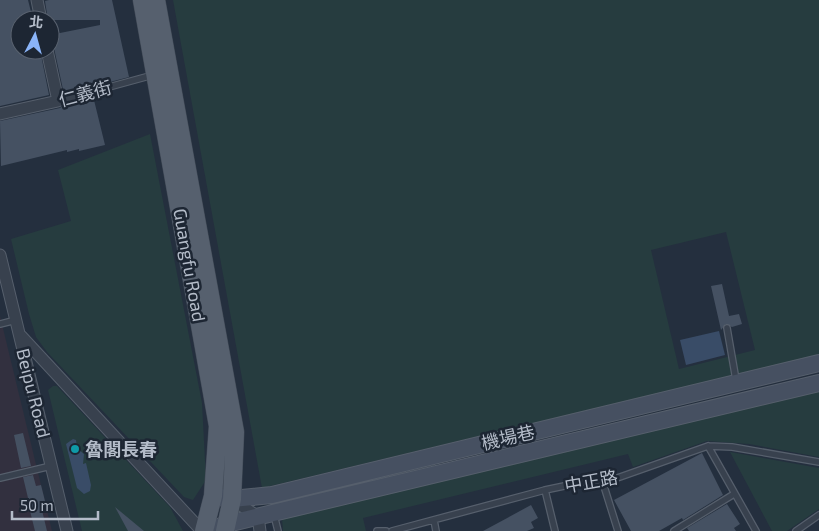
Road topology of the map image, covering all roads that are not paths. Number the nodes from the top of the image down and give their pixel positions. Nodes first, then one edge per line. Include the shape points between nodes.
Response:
1 (142, 0) edge
2 (156, 0) edge
3 (49, 60) edge
4 (163, 74) junction
5 (58, 101) junction
6 (0, 114) edge
7 (0, 255) edge
8 (16, 320) junction
9 (0, 324) edge
10 (727, 328) dead end
11 (20, 335) junction
12 (819, 364) edge
13 (819, 383) edge
14 (736, 384) junction
15 (708, 446) junction
16 (819, 462) edge
17 (52, 466) junction
18 (0, 478) edge
19 (331, 481) junction
20 (603, 483) junction
21 (545, 490) junction
22 (734, 494) junction
23 (213, 496) junction
24 (232, 499) junction
25 (336, 499) junction
26 (274, 513) junction
27 (819, 515) edge
28 (434, 520) junction
29 (259, 524) edge
30 (226, 528) edge
31 (67, 531) edge
32 (204, 531) edge
33 (278, 531) edge
34 (377, 531) edge
35 (386, 531) edge
36 (392, 531) edge
37 (436, 531) edge
38 (555, 531) edge
39 (618, 531) edge
40 (674, 531) edge
41 (756, 531) edge
42 (796, 531) edge

1 - 4 main road, Guangfu Road
2 - 4 main road, Guangfu Road
3 - 5 street
4 - 5 lane, 仁義街
4 - 23 main road, Guangfu Road via 218,426
4 - 24 main road, Guangfu Road via 235,432
5 - 6 street, 仁義街
7 - 8 street, Beipu Road
8 - 9 lane
8 - 11 street, Beipu Road
10 - 14 lane
11 - 17 street, Beipu Road
11 - 32 street
12 - 14 street, 機場巷
13 - 25 street, 機場巷
14 - 19 street, 機場巷
15 - 16 lane, 中正路
15 - 20 lane, 中正路
15 - 22 lane
17 - 18 lane
17 - 31 street, Beipu Road
19 - 24 street, 機場巷 via 272,495
19 - 25 street
20 - 21 lane, 中正路 via 588,482
20 - 39 lane
21 - 28 lane, 中正路
21 - 38 lane
22 - 40 lane
22 - 41 lane
23 - 24 street, 機場巷
23 - 32 main road, Guangfu Road
24 - 29 street
24 - 30 main road, Guangfu Road
25 - 26 street, 機場巷
26 - 29 street, 機場巷
26 - 33 lane
27 - 42 lane
28 - 36 lane, 中正路
28 - 37 lane
29 - 30 street, 機場巷
30 - 32 street, 機場巷
34 - 35 lane

